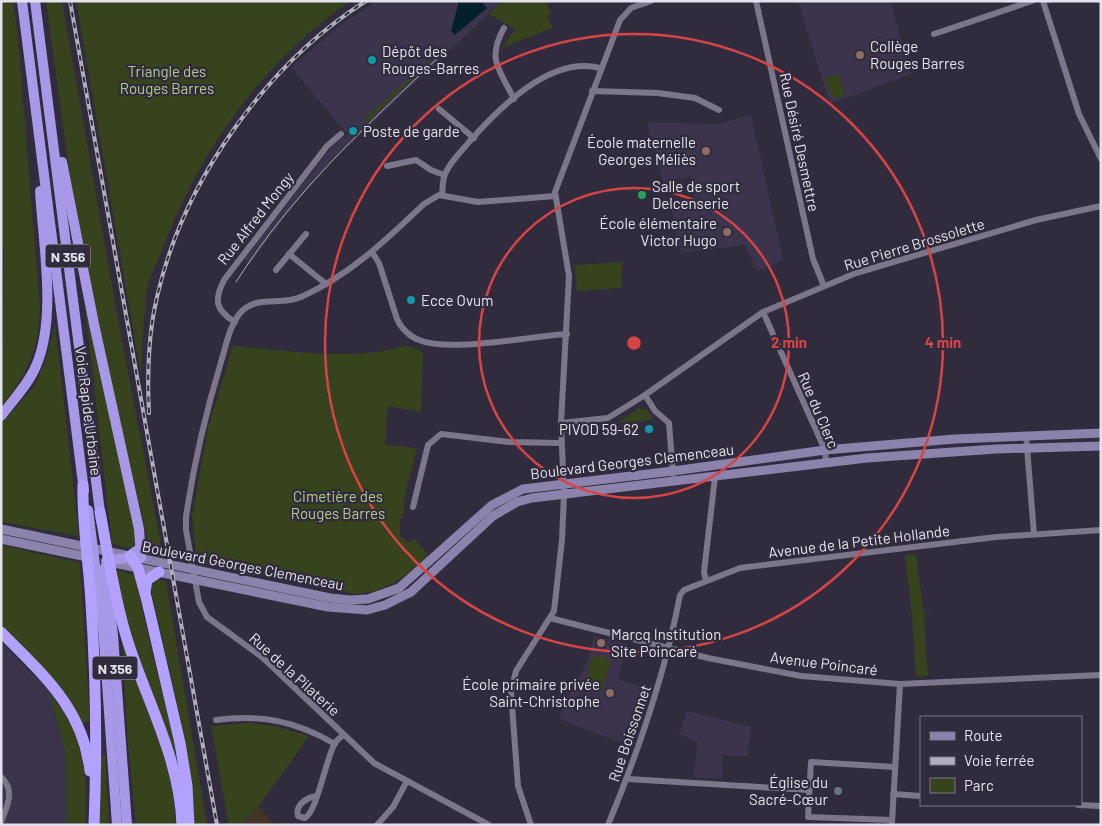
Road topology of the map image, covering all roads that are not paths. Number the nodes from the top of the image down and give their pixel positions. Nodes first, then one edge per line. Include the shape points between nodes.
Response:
1 (22, 1) edge
2 (35, 1) edge
3 (651, 1) edge
4 (756, 1) edge
5 (1032, 1) edge
6 (1043, 1) edge
7 (504, 28) dead end
8 (934, 34) dead end
9 (600, 68) junction
10 (32, 83) junction
11 (592, 91) junction
12 (514, 99) junction
13 (48, 102) junction
14 (439, 108) dead end
15 (719, 110) dead end
16 (341, 134) dead end
17 (474, 138) junction
18 (1101, 159) edge
19 (387, 166) dead end
20 (444, 175) junction
21 (442, 195) junction
22 (555, 196) junction
23 (1101, 206) edge
24 (306, 234) dead end
25 (372, 252) junction
26 (289, 254) junction
27 (276, 270) dead end
28 (326, 284) junction
29 (824, 286) junction
30 (763, 312) junction
31 (235, 322) junction
32 (567, 334) junction
33 (645, 395) junction
34 (1, 416) edge
35 (561, 423) junction
36 (1101, 433) edge
37 (1026, 435) junction
38 (560, 442) junction
39 (1101, 446) edge
40 (1027, 448) junction
41 (825, 450) junction
42 (826, 462) junction
43 (673, 471) junction
44 (715, 477) junction
45 (674, 482) junction
46 (563, 483) junction
47 (83, 485) junction
48 (564, 494) junction
49 (413, 507) dead end
50 (100, 512) junction
51 (1, 529) edge
52 (1101, 530) edge
53 (1034, 534) junction
54 (1, 539) edge
55 (45, 543) junction
56 (129, 560) junction
57 (106, 561) joint
58 (160, 569) junction
59 (220, 580) junction
60 (706, 580) junction
61 (147, 601) junction
62 (550, 618) junction
63 (1, 632) edge
64 (670, 648) junction
65 (1101, 675) edge
66 (900, 684) junction
67 (216, 720) dead end
68 (343, 735) junction
69 (335, 744) junction
70 (895, 767) junction
71 (1, 777) edge
72 (628, 779) junction
73 (407, 781) junction
74 (809, 790) junction
75 (893, 794) junction
76 (316, 796) dead end
77 (920, 796) edge
78 (1082, 805) edge
79 (1101, 806) edge
80 (1, 822) edge
81 (892, 823) edge
82 (92, 825) edge
83 (117, 825) edge
84 (127, 825) edge
85 (182, 825) edge
86 (189, 825) edge
87 (377, 825) edge
88 (490, 825) edge
89 (530, 825) edge
90 (608, 825) edge

1 - 10 highway, Voie Rapide Urbaine / N 356
2 - 13 highway, Voie Rapide Urbaine / N 356
3 - 9 street via 631,8 620,20
4 - 29 street, Rue Désiré Desmettre via 812,259
5 - 8 street
6 - 18 street via 1079,114
7 - 12 street via 494,55
9 - 11 street
9 - 12 street via 584,65 558,70
10 - 34 highway via 46,328 36,367
10 - 47 highway, Voie Rapide Urbaine / N 356
11 - 15 street via 695,98
11 - 22 street
12 - 17 street via 490,118
13 - 50 highway, Voie Rapide Urbaine / N 356
13 - 56 highway via 140,538
14 - 17 street
16 - 31 street, Rue Alfred Mongy via 327,146 224,280 218,306
17 - 20 street
19 - 20 street via 416,160
20 - 21 street
21 - 22 street via 478,202
21 - 25 street via 428,200
22 - 32 street via 569,276
23 - 29 street, Rue Pierre Brossolette via 1040,219 870,267
24 - 26 street
25 - 28 street
25 - 32 street via 379,263 397,319 418,340 449,344
26 - 27 street
26 - 28 street
28 - 31 street via 293,300 257,302 243,311
29 - 30 street, Rue Pierre Brossolette
30 - 33 street, Rue Pierre Brossolette
30 - 41 street, Rue du Clerc
31 - 68 street, Rue de la Pilaterie via 201,429 186,512 186,530 200,606 207,617 262,656
32 - 35 street
33 - 35 street, Rue Pierre Brossolette via 608,418
33 - 43 street via 655,411 669,423
35 - 38 street
36 - 37 main road, Boulevard Georges Clemenceau
37 - 40 street
37 - 41 main road, Boulevard Georges Clemenceau
38 - 46 street
38 - 49 street via 438,436 428,445
39 - 40 main road, Boulevard Georges Clemenceau
40 - 42 main road, Boulevard Georges Clemenceau
40 - 53 street
41 - 42 street, Rue du Clerc
41 - 43 main road, Boulevard Georges Clemenceau
42 - 44 main road, Boulevard Georges Clemenceau
43 - 45 street
43 - 46 main road, Boulevard Georges Clemenceau
44 - 45 main road, Boulevard Georges Clemenceau
44 - 60 street via 704,572
45 - 48 main road, Boulevard Georges Clemenceau
46 - 48 street
46 - 59 main road, Boulevard Georges Clemenceau via 523,489 502,499 406,583 376,598 341,599
47 - 82 highway via 95,675
47 - 83 highway, Voie Rapide Urbaine / N 356 via 103,628
48 - 59 main road, Boulevard Georges Clemenceau via 524,500 500,511 411,592 377,608 338,609
48 - 62 street via 557,591
50 - 84 highway, Voie Rapide Urbaine / N 356 via 112,621
50 - 85 highway via 119,612 169,755
51 - 55 main road, Boulevard Georges Clemenceau
52 - 53 street, Avenue de la Petite Hollande
53 - 60 street, Avenue de la Petite Hollande via 740,568
54 - 55 main road, Boulevard Georges Clemenceau
55 - 56 main road, Boulevard Georges Clemenceau
55 - 57 main road, Boulevard Georges Clemenceau
56 - 57 highway
56 - 58 main road, Boulevard Georges Clemenceau
56 - 61 highway
58 - 59 main road, Boulevard Georges Clemenceau
58 - 61 highway via 146,583
60 - 64 street, Avenue de la Petite Hollande via 680,595
61 - 86 highway via 183,758
62 - 64 street, Avenue Poincaré
62 - 89 street via 518,667 511,687 518,786
63 - 82 highway via 54,688 78,724 90,771
64 - 66 street, Avenue Poincaré via 796,675
64 - 72 street, Rue Boissonnet
65 - 66 street, Avenue Poincaré
66 - 70 street
67 - 69 street, Rue de la Pilaterie via 249,717 278,720
68 - 69 street, Rue de la Pilaterie
68 - 73 street, Rue de la Pilaterie via 374,763
69 - 76 street, Rue de la Pilaterie
70 - 74 street via 810,762
70 - 75 street
71 - 80 street via 10,794
72 - 74 street
72 - 90 street, Rue Boissonnet
73 - 87 street via 393,807
73 - 88 street, Rue de la Pilaterie
74 - 81 street via 808,817
75 - 77 street
75 - 81 street
78 - 79 street

